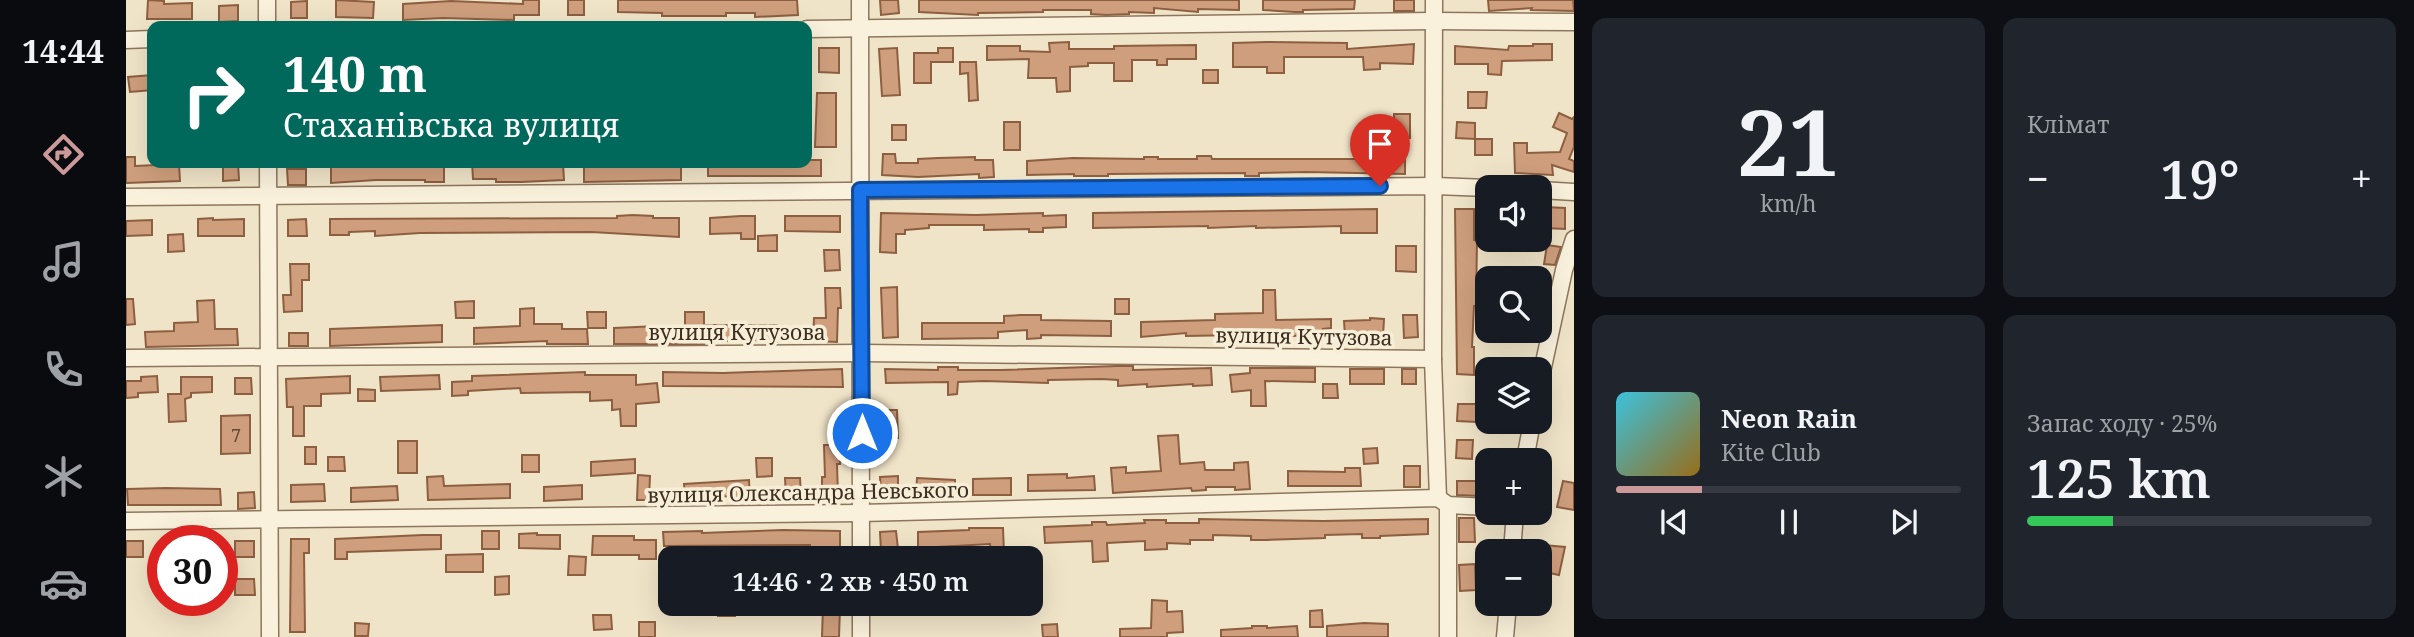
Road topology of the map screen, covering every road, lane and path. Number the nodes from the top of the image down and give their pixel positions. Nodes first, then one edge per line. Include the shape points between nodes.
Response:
1 (267, 0) edge
2 (860, 0) edge
3 (1434, 0) edge
4 (267, 21) edge
5 (1434, 21) junction
6 (1574, 22) edge
7 (860, 28) junction
8 (812, 29) edge
9 (147, 39) edge
10 (126, 40) edge
11 (268, 168) edge
12 (1435, 186) junction
13 (1475, 188) edge
14 (860, 190) junction
15 (1552, 191) edge
16 (1574, 192) edge
17 (126, 197) edge
18 (268, 197) junction
19 (1574, 239) edge
20 (862, 352) junction
21 (267, 357) junction
22 (1545, 357) edge
23 (126, 358) edge
24 (1433, 359) junction
25 (1443, 501) junction
26 (1475, 505) edge
27 (861, 513) junction
28 (271, 520) junction
29 (126, 521) edge
30 (861, 546) edge
31 (861, 616) edge
32 (1507, 616) edge
33 (270, 637) edge
34 (861, 637) edge
35 (1448, 637) edge
36 (1505, 637) edge

1 - 4 street
2 - 7 street
3 - 5 street
5 - 6 street
5 - 7 street
5 - 12 street
7 - 8 street
7 - 14 street
9 - 10 street
11 - 18 street
12 - 13 street
12 - 14 street
12 - 24 street
14 - 18 street
14 - 20 street
15 - 16 street
17 - 18 street
18 - 21 street
19 - 22 street
20 - 21 street, вулиця Кутузова
20 - 24 street, вулиця Кутузова
20 - 27 street
21 - 23 street, вулиця Кутузова
21 - 28 street
24 - 25 street
25 - 26 street, вулиця Олександра Невського
25 - 27 street, вулиця Олександра Невського
25 - 35 street
27 - 28 street, вулиця Олександра Невського
27 - 30 street
28 - 29 street, вулиця Олександра Невського
28 - 33 street
31 - 34 street
32 - 36 street

